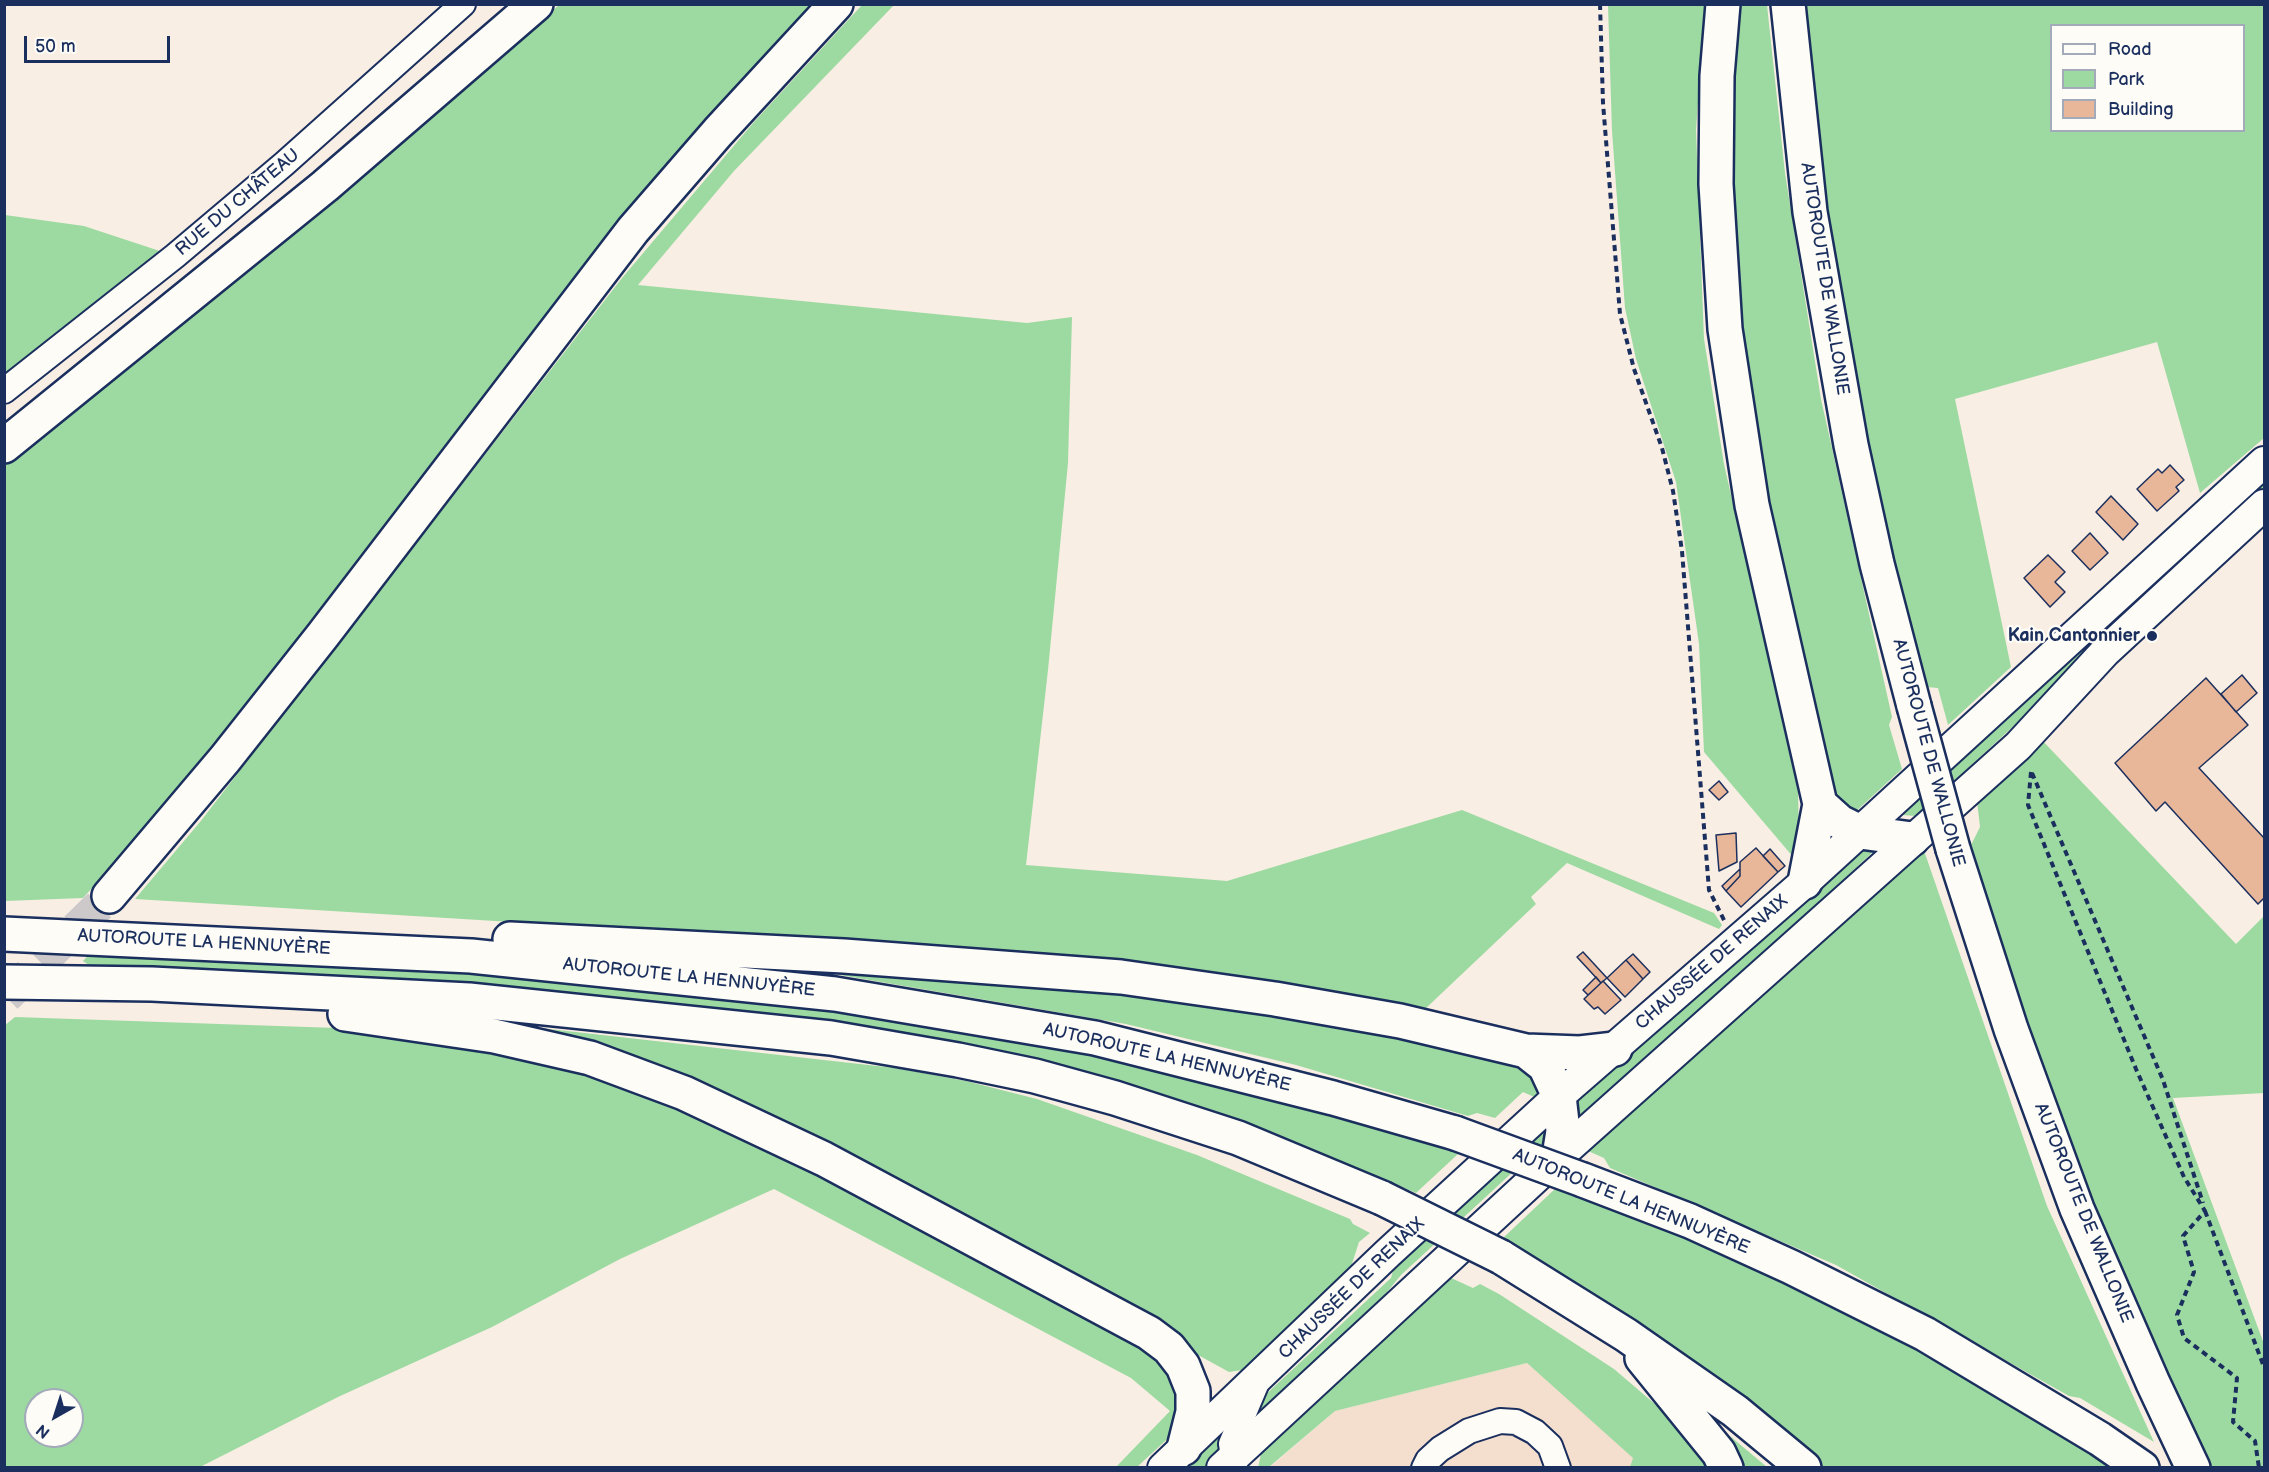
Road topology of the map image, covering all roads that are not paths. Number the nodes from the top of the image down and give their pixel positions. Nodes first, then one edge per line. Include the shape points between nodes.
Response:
1 (463, 4) edge
2 (536, 4) edge
3 (836, 4) edge
4 (1723, 4) edge
5 (1788, 4) edge
6 (4, 391) edge
7 (4, 446) edge
8 (2265, 462) edge
9 (2265, 505) edge
10 (1820, 804) junction
11 (1860, 832) junction
12 (1912, 839) junction
13 (1805, 882) junction
14 (109, 896) tunnel mouth
15 (4, 934) edge
16 (370, 950) junction
17 (4, 982) edge
18 (152, 984) junction
19 (1615, 1049) junction
20 (1526, 1051) junction
21 (1559, 1096) junction
22 (1559, 1156) junction
23 (1626, 1335) junction
24 (1259, 1378) junction
25 (1174, 1458) edge
26 (1231, 1464) edge
27 (1425, 1467) edge
28 (1558, 1467) edge
29 (1726, 1467) edge
30 (1804, 1467) edge
31 (2142, 1467) edge
32 (2193, 1467) edge

1 - 6 street, RUE DU CHÂTEAU via 202,233
2 - 7 highway via 325,186
3 - 14 highway via 633,230 323,635
4 - 10 highway via 1717,76 1716,184 1725,330 1752,506
5 - 32 highway, AUTOROUTE DE WALLONIE, bridge via 1810,212 1851,445 1877,564 1953,849 2011,1029 2077,1209
8 - 11 main road, CHAUSSÉE DE RENAIX
9 - 12 main road via 2105,652 2024,759
10 - 11 highway via 1840,822
10 - 13 highway
11 - 12 highway
11 - 13 main road, CHAUSSÉE DE RENAIX
12 - 22 main road
13 - 19 main road, CHAUSSÉE DE RENAIX
15 - 16 highway, AUTOROUTE LA HENNUYÈRE
16 - 20 highway via 431,935 1024,968 1275,999 1400,1021
16 - 31 highway, AUTOROUTE LA HENNUYÈRE, bridge via 505,959 835,994 1095,1038 1455,1133 1689,1221 1801,1272 1925,1334
17 - 18 highway
18 - 23 highway, bridge via 515,1005 831,1038 1035,1076 1115,1098 1307,1165 1501,1257
18 - 25 highway via 215,1006 406,1022 547,1047 630,1072 715,1107 824,1159 1149,1333 1169,1348 1183,1366 1193,1391 1193,1412
19 - 20 highway via 1580,1053
19 - 21 main road, CHAUSSÉE DE RENAIX
20 - 21 highway via 1545,1066
21 - 22 highway via 1563,1131
21 - 24 main road, CHAUSSÉE DE RENAIX
22 - 26 main road
23 - 29 highway
23 - 30 highway via 1735,1411
24 - 25 main road, CHAUSSÉE DE RENAIX
24 - 26 street via 1231,1444
27 - 28 street via 1440,1449 1469,1431 1500,1421 1516,1422 1535,1432 1550,1446

